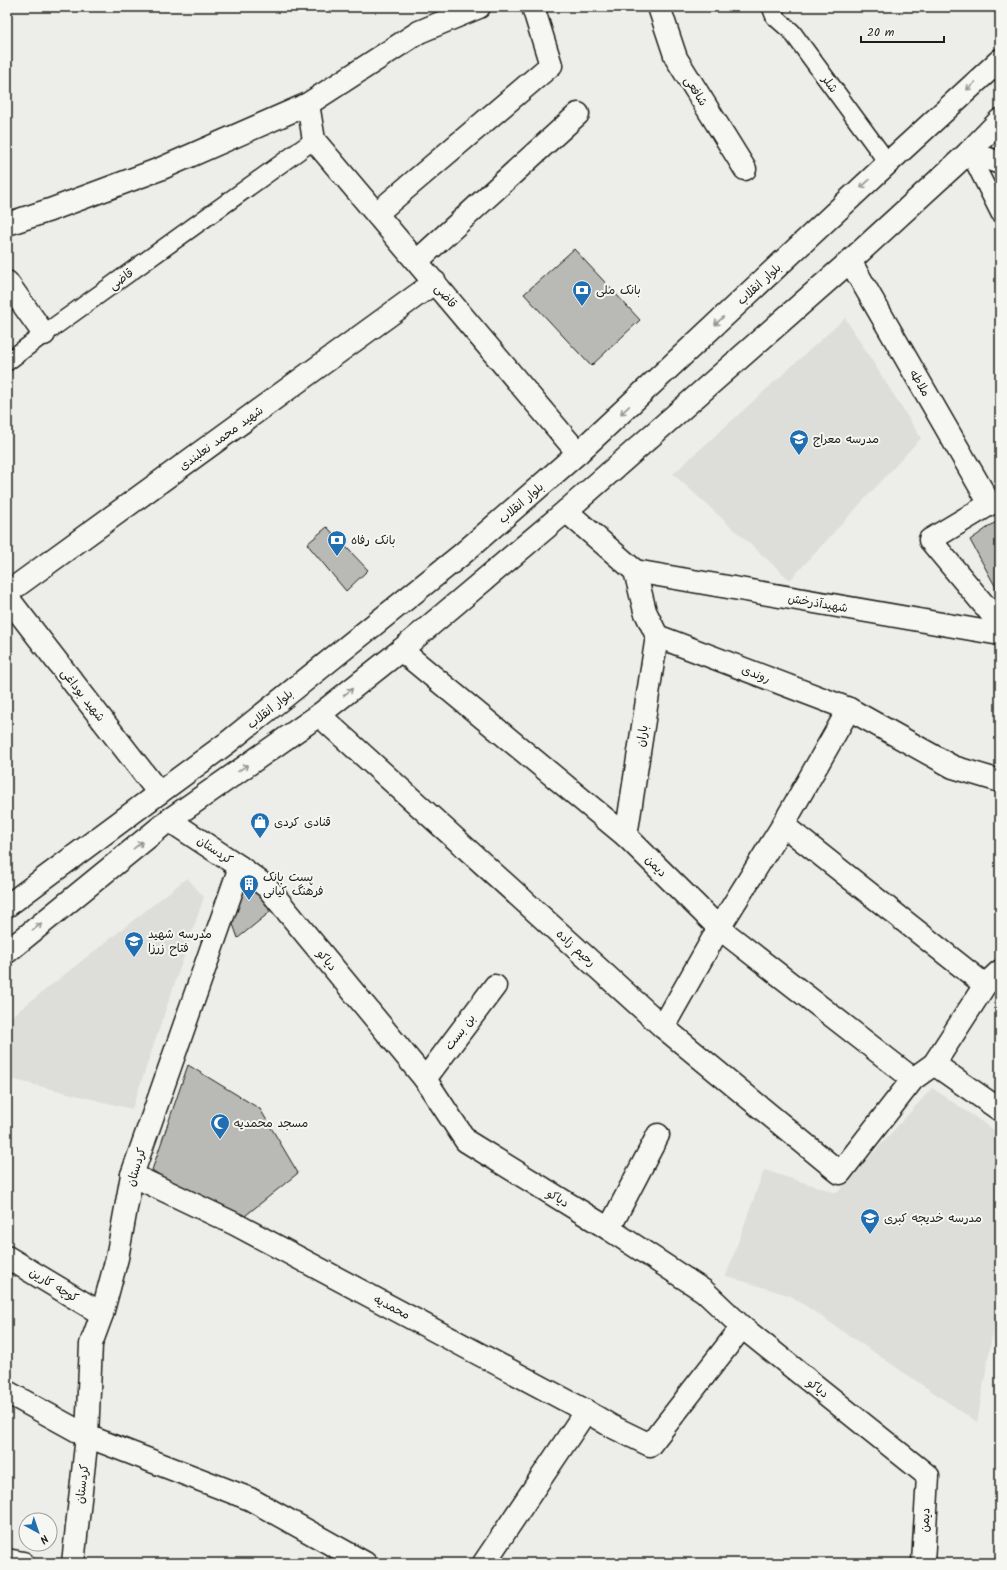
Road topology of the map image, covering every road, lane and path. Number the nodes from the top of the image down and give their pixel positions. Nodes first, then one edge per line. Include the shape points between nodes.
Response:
1 (479, 7) edge
2 (533, 7) edge
3 (659, 7) edge
4 (771, 7) edge
5 (1000, 60) edge
6 (308, 104) junction
7 (578, 114) dead end
8 (1000, 120) edge
9 (314, 140) junction
10 (969, 152) junction
11 (888, 163) junction
12 (1000, 163) edge
13 (745, 169) dead end
14 (377, 213) junction
15 (1000, 214) edge
16 (7, 224) edge
17 (416, 261) junction
18 (850, 261) junction
19 (7, 282) edge
20 (434, 282) junction
21 (44, 334) junction
22 (7, 362) edge
23 (578, 453) junction
24 (995, 502) edge
25 (566, 511) junction
26 (635, 571) junction
27 (7, 593) edge
28 (7, 597) edge
29 (1000, 624) edge
30 (1000, 634) edge
31 (657, 636) junction
32 (401, 650) junction
33 (849, 709) junction
34 (319, 715) junction
35 (1000, 781) edge
36 (159, 793) junction
37 (169, 820) junction
38 (783, 825) junction
39 (626, 836) junction
40 (240, 867) junction
41 (7, 906) edge
42 (719, 928) junction
43 (7, 952) edge
44 (992, 978) edge
45 (495, 986) dead end
46 (663, 1027) junction
47 (934, 1064) junction
48 (425, 1079) junction
49 (913, 1079) junction
50 (1000, 1110) edge
51 (658, 1135) dead end
52 (132, 1175) junction
53 (609, 1229) junction
54 (7, 1257) edge
55 (102, 1314) junction
56 (742, 1327) junction
57 (7, 1392) edge
58 (586, 1411) junction
59 (87, 1436) junction
60 (928, 1476) joint
61 (7, 1560) edge
62 (23, 1563) edge
63 (73, 1563) edge
64 (365, 1563) edge
65 (484, 1563) edge
66 (922, 1563) edge

1 - 6 street via 419,32
2 - 14 street via 551,64
3 - 13 street, شافعی via 676,58
4 - 11 lane, شلر via 775,17 792,32
5 -> 11 street, بلوار انقلاب
6 - 9 street
6 - 16 street via 160,169
7 - 17 street
8 - 10 street
9 - 14 street, قاضی
9 - 21 lane, قاضی
10 - 12 street
10 - 15 lane
10 - 18 street
11 -> 23 street, بلوار انقلاب
14 - 17 street, قاضی
17 - 20 street, قاضی
18 - 24 street, ملاطه
18 - 25 street
19 - 21 street
20 - 23 street, قاضی
20 - 27 street, شهید محمد نعلبندی
21 - 22 lane, قاضی
23 - 36 street, بلوار انقلاب via 455,560 227,743
24 - 29 street via 930,540
25 - 26 street
25 - 32 street
26 - 30 street, شهیدآذرخش
26 - 31 street via 645,611
28 - 36 street, شهید بوداغی
31 - 33 street, روندی
31 - 39 street, باران
34 -> 32 street
32 - 39 street, دیمن
33 - 35 street, روندی via 953,767
33 - 38 street
37 -> 34 street
34 - 46 street, رحیم زاده
36 - 41 street, بلوار انقلاب
37 - 40 street, کردستان
43 -> 37 street
38 - 42 street
38 - 44 street
39 - 42 street, دیمن
40 - 48 street, دیاکو via 267,887
40 - 52 street, کردستان
42 - 46 street
42 - 49 street, دیمن
44 - 47 street
45 - 48 street, بن بست
46 - 49 street, رحیم زاده via 840,1173
47 - 49 street
47 - 50 street
48 - 53 street, دیاکو via 466,1141
51 - 53 street
52 - 55 street, کردستان via 117,1258
52 - 58 street, محمدیه via 235,1224
53 - 56 street, دیاکو via 704,1291
54 - 55 street, کوچه کارین
55 - 59 street, کردستان via 91,1344
56 - 58 street, محمدیه via 650,1445
56 - 60 street, دیاکو
57 - 59 street
58 - 65 street
59 - 63 street, کردستان
59 - 64 street via 250,1499
60 - 66 street, دیمن
61 - 62 street

